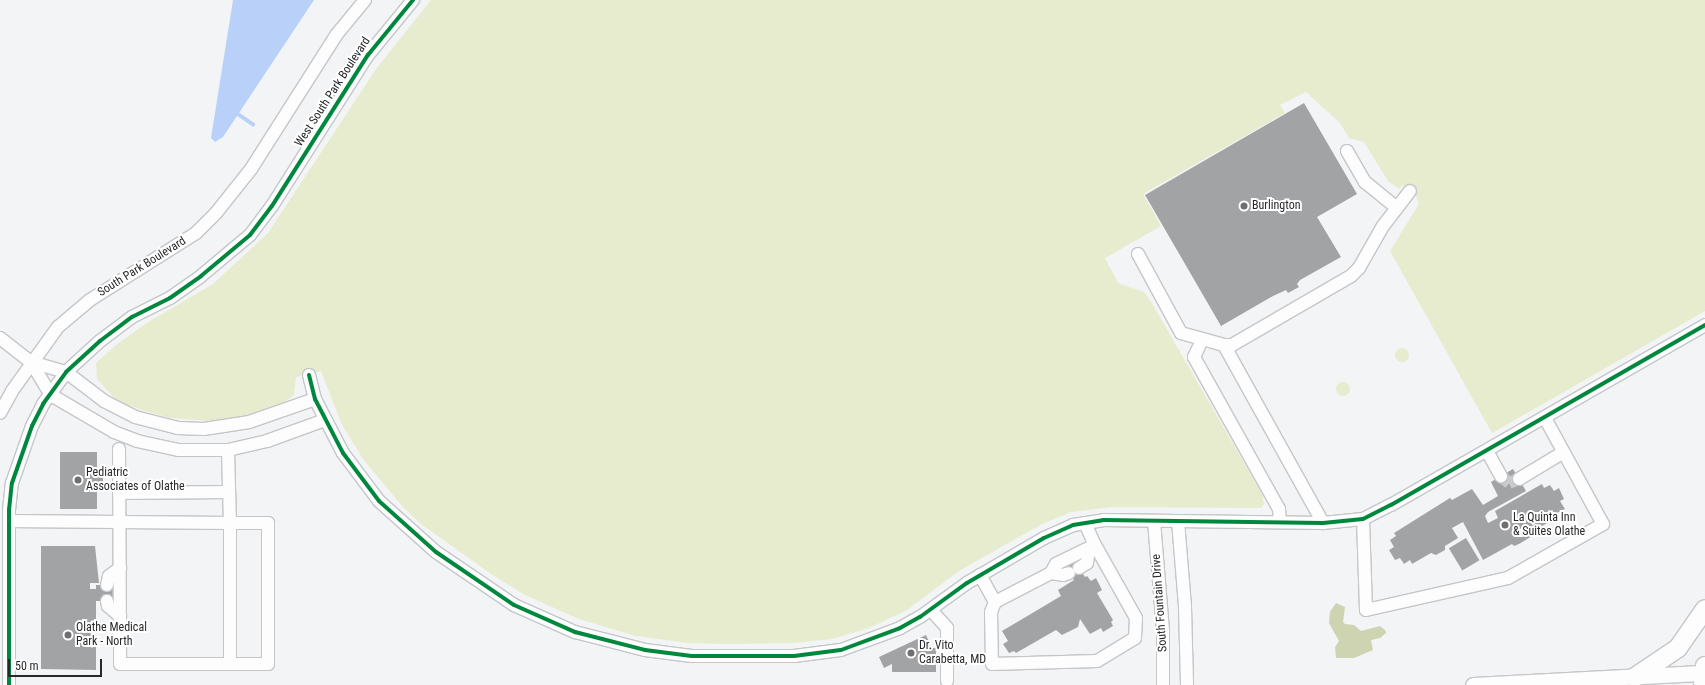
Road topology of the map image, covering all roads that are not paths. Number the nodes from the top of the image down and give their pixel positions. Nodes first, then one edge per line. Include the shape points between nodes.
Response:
1 (364, 0) edge
2 (413, 0) edge
3 (1347, 151) dead end
4 (1410, 191) dead end
5 (1397, 208) junction
6 (1138, 254) dead end
7 (1705, 325) edge
8 (0, 338) edge
9 (1202, 340) junction
10 (1224, 345) junction
11 (31, 362) junction
12 (66, 372) junction
13 (309, 375) dead end
14 (51, 394) junction
15 (315, 399) junction
16 (0, 413) edge
17 (1545, 418) junction
18 (326, 420) junction
19 (119, 449) dead end
20 (228, 450) junction
21 (1487, 450) junction
22 (1564, 452) junction
23 (1501, 476) dead end
24 (1519, 479) tunnel mouth
25 (119, 492) junction
26 (229, 492) junction
27 (1364, 519) junction
28 (9, 521) junction
29 (1154, 521) junction
30 (1178, 521) junction
31 (119, 522) junction
32 (1086, 522) junction
33 (1280, 522) junction
34 (230, 523) junction
35 (1323, 523) junction
36 (1092, 547) junction
37 (120, 568) junction
38 (1050, 573) junction
39 (980, 575) junction
40 (107, 584) dead end
41 (107, 601) dead end
42 (996, 602) junction
43 (1705, 609) edge
44 (931, 610) junction
45 (120, 616) junction
46 (230, 664) junction
47 (1704, 674) edge
48 (1635, 677) junction
49 (947, 681) dead end
50 (9, 685) edge
51 (1164, 685) edge
52 (1187, 685) edge
53 (1473, 685) edge

1 - 11 street, South Park Boulevard via 337,34 235,192 196,233 90,300 58,327
2 - 12 street, West South Park Boulevard via 368,55 289,180 250,235 222,261 170,298 132,318 100,341
3 - 5 street via 1365,182
4 - 5 street
5 - 10 street via 1359,268 1351,276 1232,345
6 - 9 street via 1181,333
7 - 17 street
8 - 11 street
9 - 10 street
9 - 33 street via 1194,357 1280,509
10 - 35 street
11 - 12 street
11 - 14 street
11 - 16 street, South Park Boulevard
12 - 14 street
12 - 15 street via 104,401 119,409 159,424 178,428 204,429 249,422
13 - 15 street
14 - 20 street via 114,432 137,441 180,450
14 - 28 street via 32,426 21,453 12,483
15 - 18 street
17 - 21 street
17 - 22 street
18 - 20 street via 267,441
18 - 44 street via 348,460 379,501 436,552 514,604 552,623 596,639 645,650 692,656 800,656 841,650 859,644 900,628
19 - 25 street
20 - 26 street
21 - 23 street
21 - 27 street via 1392,506
22 - 24 street
22 - 27 street via 1603,524 1508,578 1366,610
25 - 26 street
25 - 31 street
26 - 34 street
27 - 35 street
28 - 31 street
28 - 50 street
29 - 30 street
29 - 32 street
29 - 51 street, South Fountain Drive via 1163,630
30 - 33 street
30 - 52 street, South Fountain Drive via 1185,607
31 - 34 street
31 - 37 street
32 - 36 street
32 - 39 street via 1044,538
33 - 35 street
34 - 46 street
34 - 46 street via 268,523 268,664
36 - 38 street via 1056,564
36 - 38 street via 1087,563 1063,575
36 - 42 street via 1133,610 1137,626 1135,638 1097,661 992,664 991,612
37 - 40 street via 110,576
37 - 45 street
38 - 42 street
39 - 42 street
39 - 44 street
41 - 45 street via 108,606
43 - 48 highway via 1678,648
44 - 49 street via 947,628
45 - 46 street via 120,664
47 - 48 main road
48 - 53 main road

